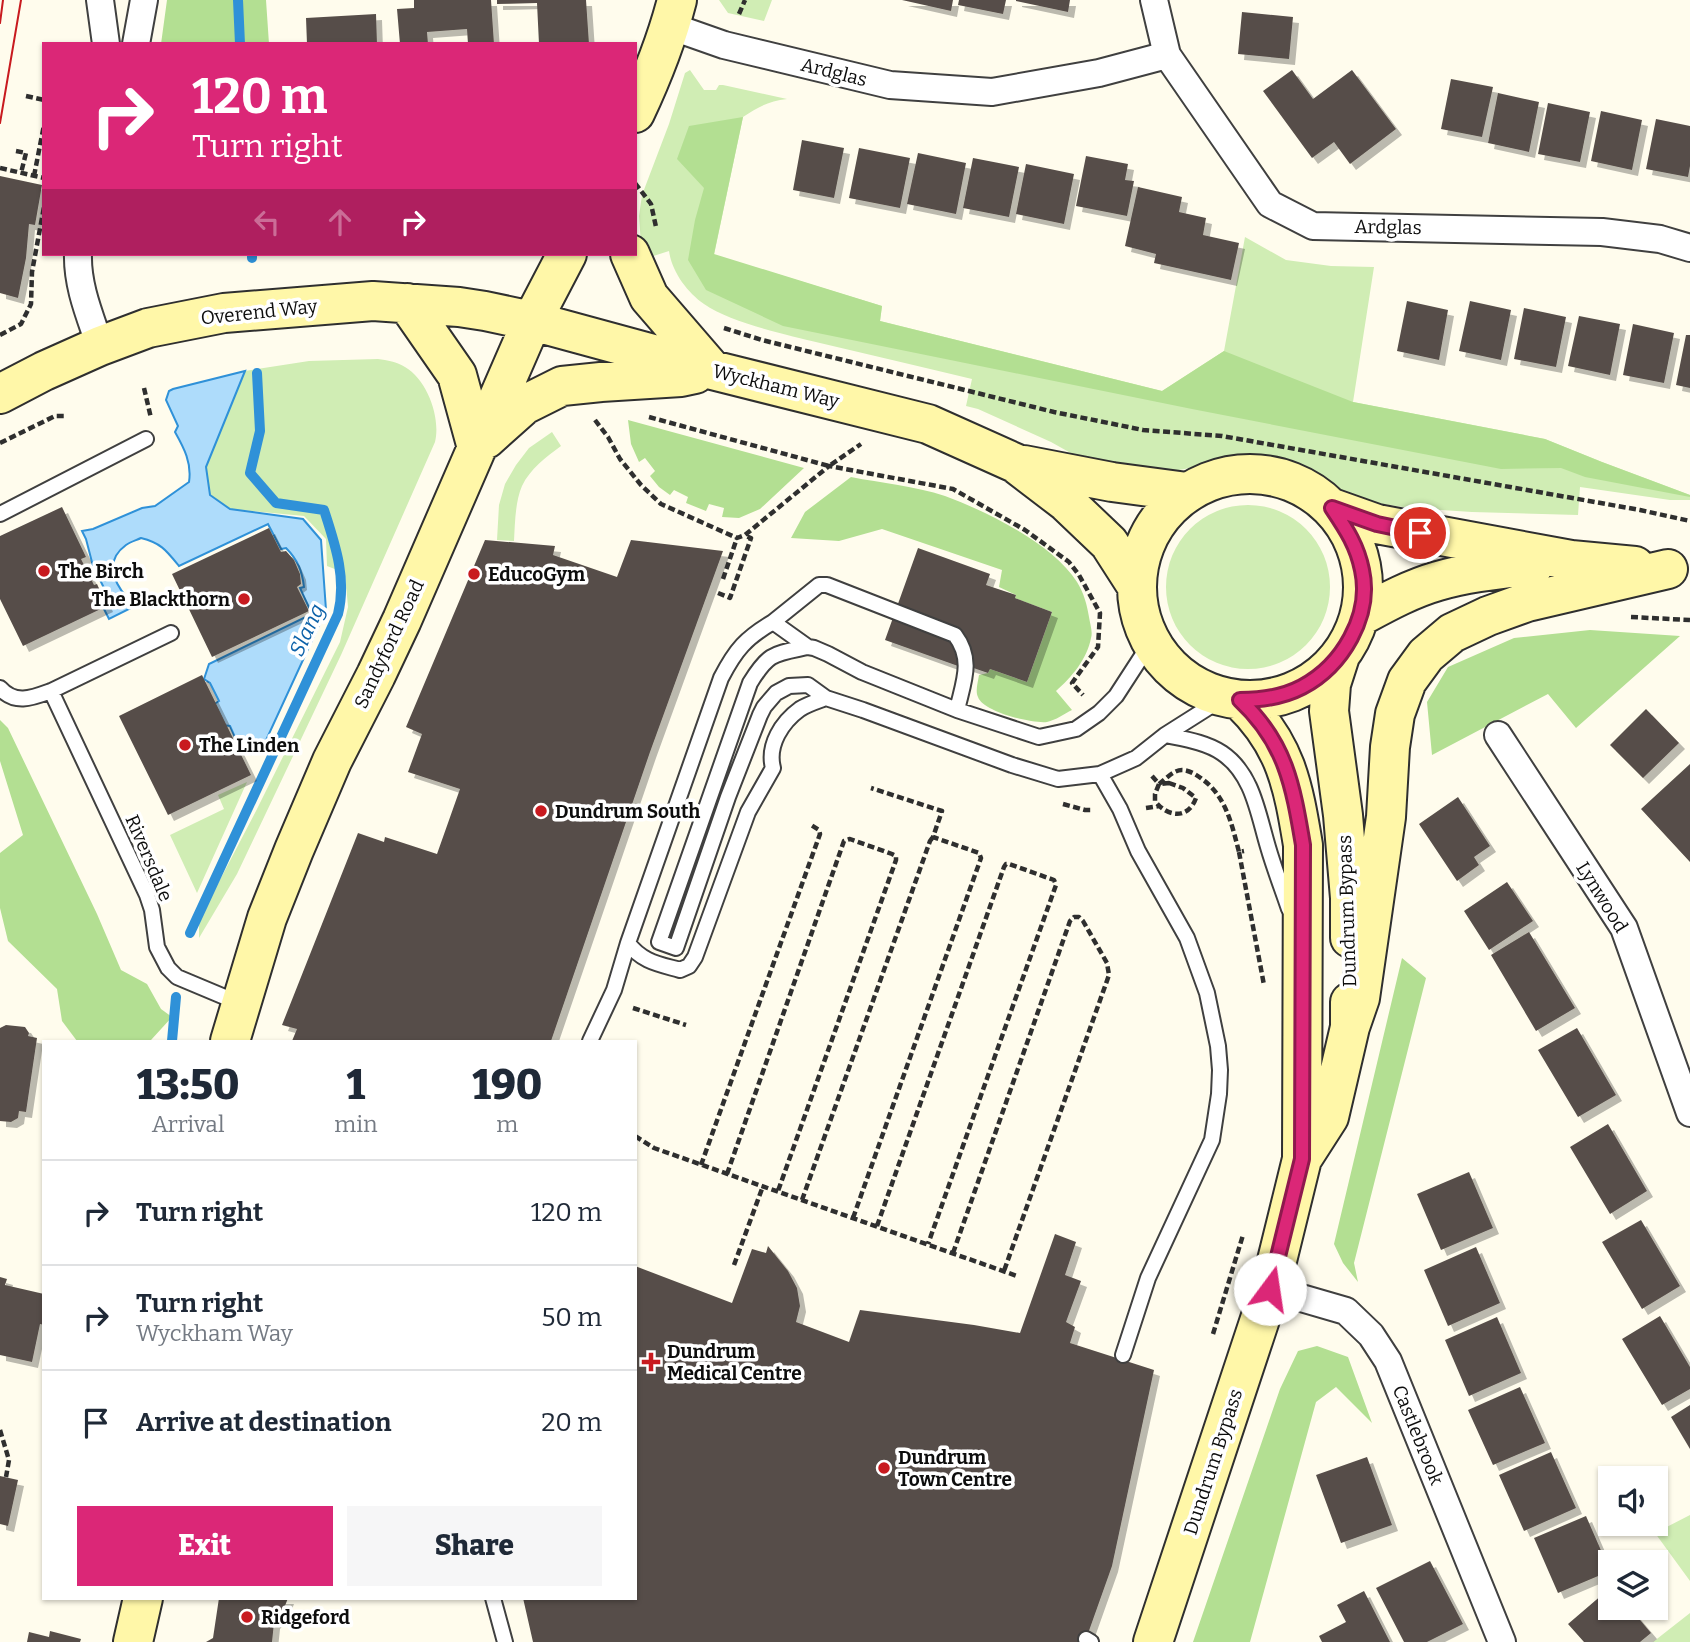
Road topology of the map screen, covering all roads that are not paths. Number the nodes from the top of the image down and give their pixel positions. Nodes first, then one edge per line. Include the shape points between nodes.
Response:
1 (100, 0) edge
2 (144, 0) edge
3 (1154, 0) edge
4 (674, 13) edge
5 (106, 42) edge
6 (136, 42) edge
7 (1167, 55) junction
8 (637, 109) edge
9 (643, 242) edge
10 (1690, 248) edge
11 (78, 256) edge
12 (566, 256) edge
13 (407, 303) junction
14 (532, 321) junction
15 (100, 346) junction
16 (712, 370) junction
17 (0, 394) edge
18 (146, 439) dead end
19 (477, 447) junction
20 (1015, 463) junction
21 (1187, 492) junction
22 (1332, 508) junction
23 (0, 514) edge
24 (1571, 560) junction
25 (1679, 571) edge
26 (1136, 585) junction
27 (1359, 617) junction
28 (773, 621) junction
29 (171, 633) dead end
30 (1151, 642) junction
31 (808, 647) junction
32 (1340, 656) junction
33 (0, 688) edge
34 (51, 691) junction
35 (826, 698) junction
36 (1232, 698) junction
37 (957, 710) junction
38 (1166, 735) junction
39 (1498, 736) dead end
40 (1100, 774) junction
41 (628, 943) junction
42 (1302, 947) junction
43 (240, 1004) junction
44 (1350, 1027) junction
45 (230, 1040) edge
46 (590, 1040) edge
47 (1690, 1113) edge
48 (1302, 1159) junction
49 (1270, 1289) junction
50 (1123, 1354) dead end
51 (143, 1600) edge
52 (494, 1600) edge
53 (133, 1642) edge
54 (505, 1642) edge
55 (1153, 1642) edge
56 (1502, 1642) edge

1 - 5 street
2 - 6 street
3 - 7 street, Ardglas
4 - 7 street, Ardglas via 724,44 890,85 992,92 1099,73
4 - 8 main road
7 - 10 street, Ardglas via 1270,204 1313,226 1602,232
9 - 16 main road via 649,297
11 - 15 street via 78,272
12 - 14 main road, Sandyford Road
13 - 14 main road, Overend Way
13 - 15 main road, Overend Way via 373,301 224,313 148,328
13 - 19 main road via 457,374
14 - 16 main road, Wyckham Way
14 - 19 main road, Sandyford Road
15 - 17 main road, Overend Way
16 - 19 main road via 681,377 562,386 524,405
16 - 20 main road, Wyckham Way via 928,424
18 - 23 lane
19 - 43 main road, Sandyford Road via 294,850
20 - 21 main road, Wyckham Way
20 - 26 main road, Wyckham Way via 1109,543
21 - 22 main road via 1238,473 1272,475 1304,487
21 - 26 main road via 1165,511 1149,535
22 - 24 main road via 1377,524
22 - 27 main road via 1352,538 1363,571
24 - 25 main road
24 - 27 main road via 1437,581
25 - 44 main road via 1527,602 1452,633 1426,654 1407,681 1395,714 1386,817 1360,998
26 - 30 main road
27 - 32 main road
28 - 31 lane
28 - 37 lane via 819,585 827,585 955,635 966,653 967,667
28 - 41 lane via 741,645 721,678
29 - 34 lane
30 - 36 main road via 1182,677 1206,691
30 - 37 lane via 1116,696 1076,729 1039,737
31 - 35 lane via 774,654 750,683 659,942 676,948 764,707 789,686 808,685
31 - 37 lane
32 - 36 main road via 1321,675 1281,696
32 - 44 main road, Dundrum Bypass via 1329,711 1350,898
33 - 34 lane via 18,700
34 - 43 lane, Riversdale via 147,895 163,960 177,977
35 - 40 lane via 1058,779
35 - 41 lane via 802,707 787,720 775,741 770,758 773,768 748,812 689,966 680,970 642,959
36 - 38 lane
36 - 42 main road, Dundrum Bypass via 1262,725 1286,768 1303,845
38 - 40 lane via 1136,758
38 - 42 lane via 1220,751 1246,779
39 - 47 street, Lynwood via 1624,928
40 - 50 lane via 1191,947 1207,993 1220,1070 1212,1140 1148,1278
41 - 46 lane via 614,990
42 - 48 main road, Dundrum Bypass
43 - 45 main road, Sandyford Road
44 - 48 main road, Dundrum Bypass via 1329,1117
48 - 49 main road, Dundrum Bypass
49 - 55 main road, Dundrum Bypass
49 - 56 street, Castlebrook via 1346,1311 1371,1335 1388,1361
51 - 53 main road
52 - 54 lane

